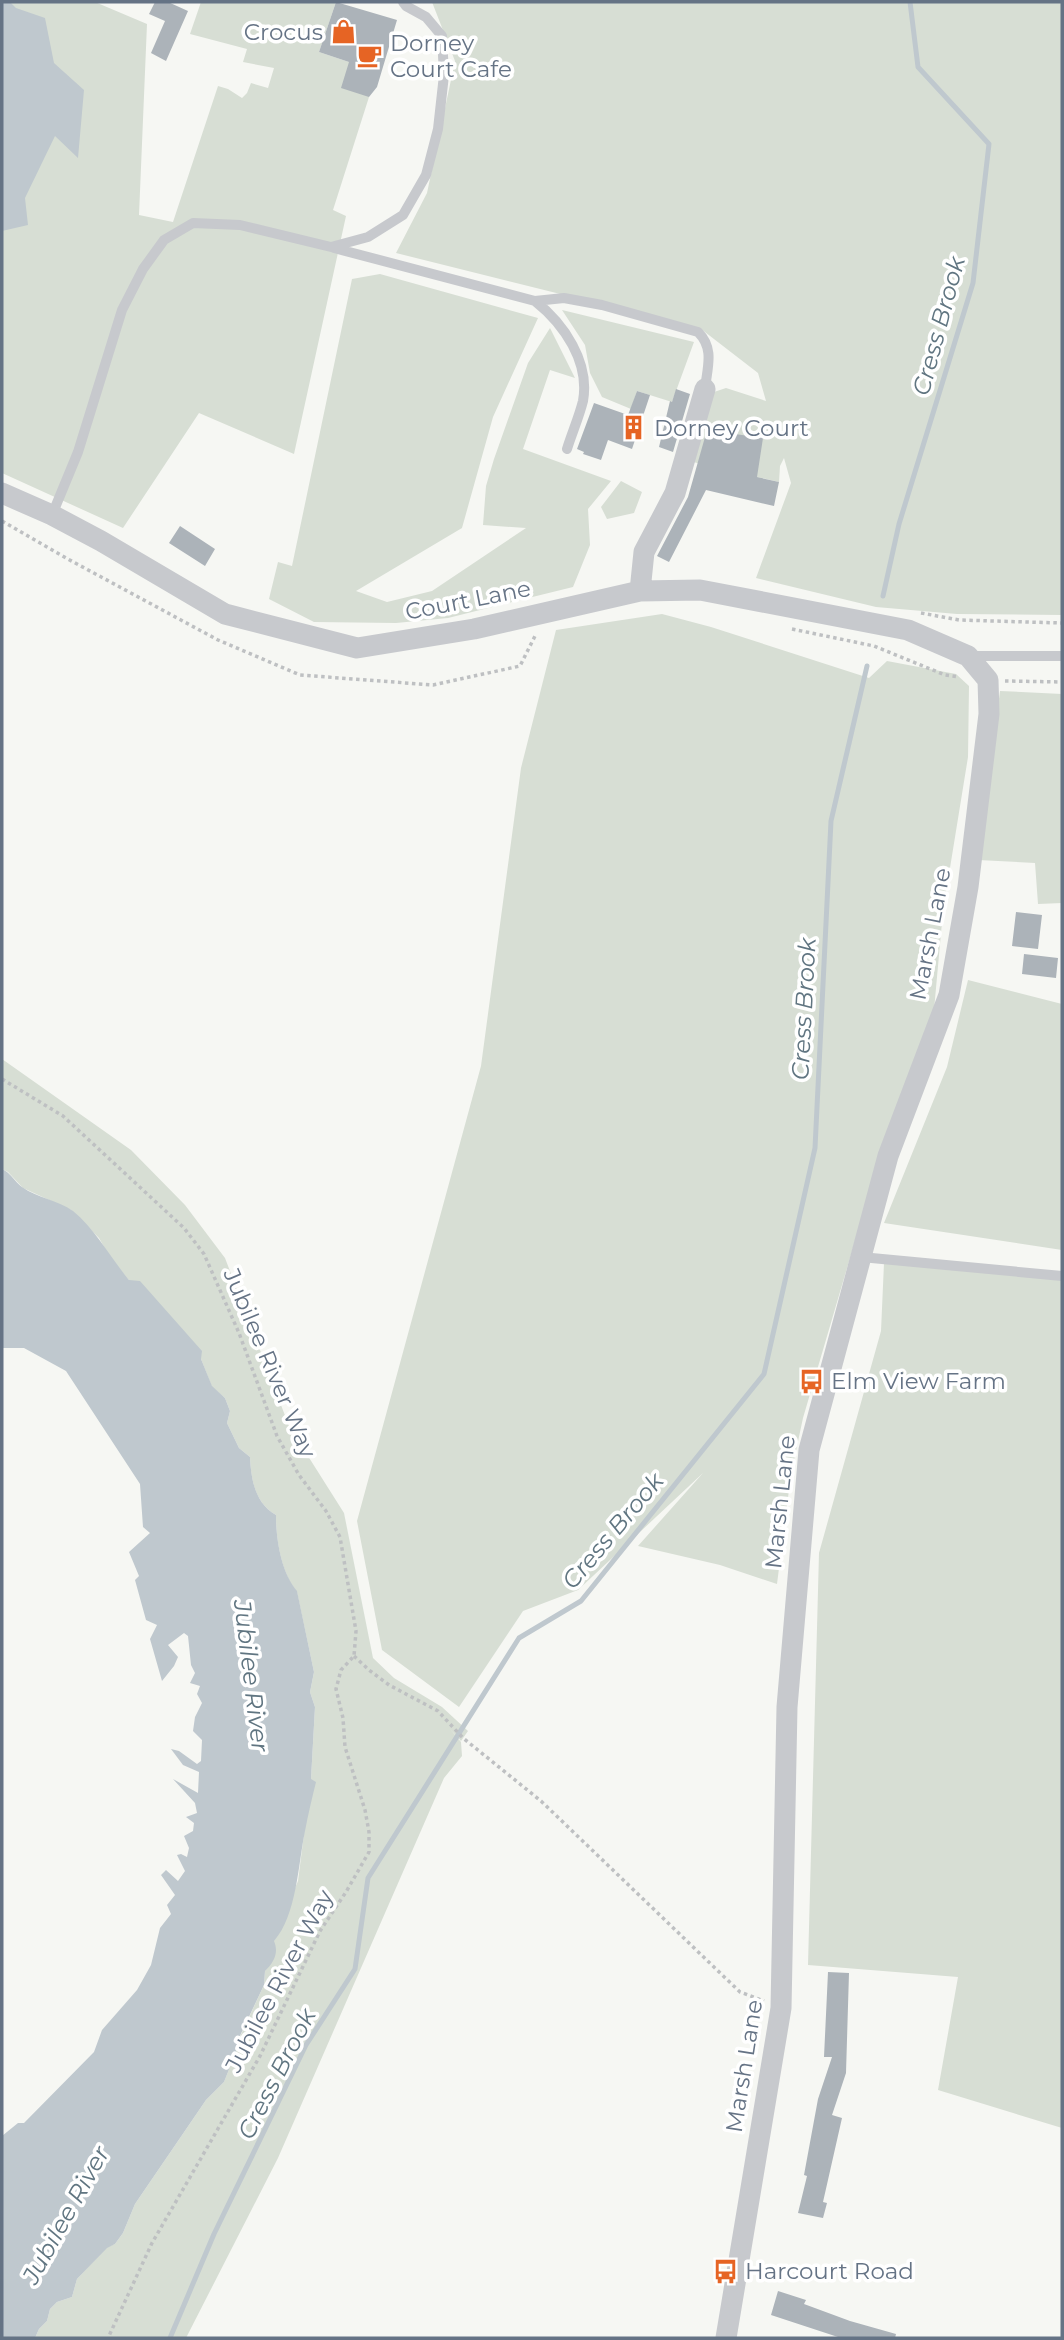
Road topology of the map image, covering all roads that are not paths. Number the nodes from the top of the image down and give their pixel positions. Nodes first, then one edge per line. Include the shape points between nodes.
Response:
1 (403, 2) edge
2 (331, 247) junction
3 (535, 301) junction
4 (705, 389) joint
5 (566, 449) dead end
6 (2, 493) edge
7 (52, 515) junction
8 (640, 591) junction
9 (968, 656) junction
10 (1062, 656) edge
11 (861, 1256) junction
12 (1062, 1276) edge
13 (726, 2338) edge

1 - 2 lane via 426,17 442,36 444,75 438,130 426,175 403,215 368,237
2 - 3 lane
2 - 7 lane via 240,225 193,223 164,240 122,310 78,452
3 - 4 lane via 564,298 602,305 698,332 710,352
3 - 5 lane via 567,333 579,359 583,401
4 - 8 street via 675,493 644,552
6 - 7 street, Court Lane
7 - 8 street, Court Lane via 225,614 357,648 474,629
8 - 9 street, Court Lane via 700,590 908,630
9 - 10 lane
9 - 11 street, Marsh Lane via 988,680 989,714 968,887 949,995 888,1156
11 - 12 lane
11 - 13 street, Marsh Lane via 809,1450 787,1707 781,2008

